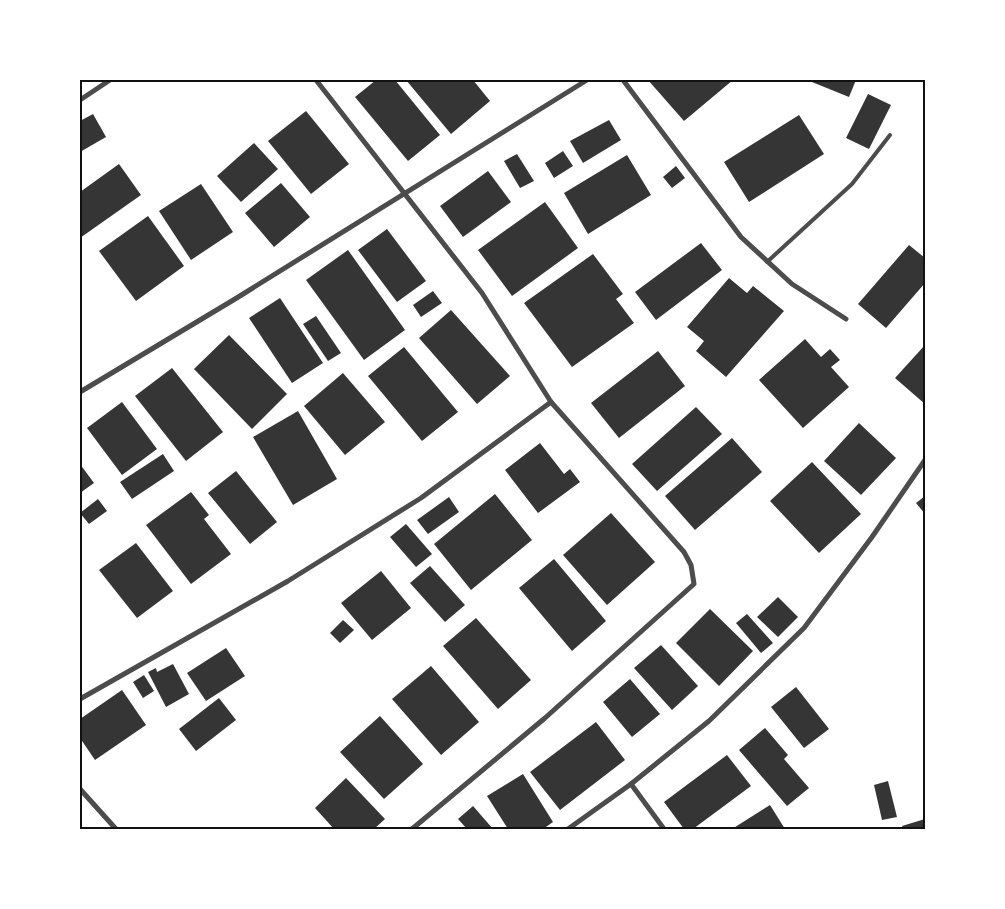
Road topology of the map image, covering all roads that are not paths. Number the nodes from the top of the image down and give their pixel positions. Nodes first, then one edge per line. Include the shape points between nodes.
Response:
1 (110, 80) edge
2 (316, 80) edge
3 (587, 80) edge
4 (623, 80) edge
5 (80, 100) edge
6 (890, 135) dead end
7 (403, 194) junction
8 (767, 262) junction
9 (846, 319) dead end
10 (80, 392) edge
11 (552, 402) junction
12 (925, 460) edge
13 (80, 699) edge
14 (631, 784) junction
15 (80, 789) edge
16 (116, 829) edge
17 (412, 829) edge
18 (568, 829) edge
19 (664, 829) edge

1 - 5 street
2 - 7 street
3 - 7 street
4 - 8 street via 741,238
6 - 8 lane via 852,184
7 - 10 street
7 - 11 street via 482,293
8 - 9 street via 792,284
11 - 13 street via 421,498 288,580
11 - 17 street via 684,552 691,565 694,584 545,718
12 - 14 street via 804,628 709,721
14 - 18 street
14 - 19 street
15 - 16 street

